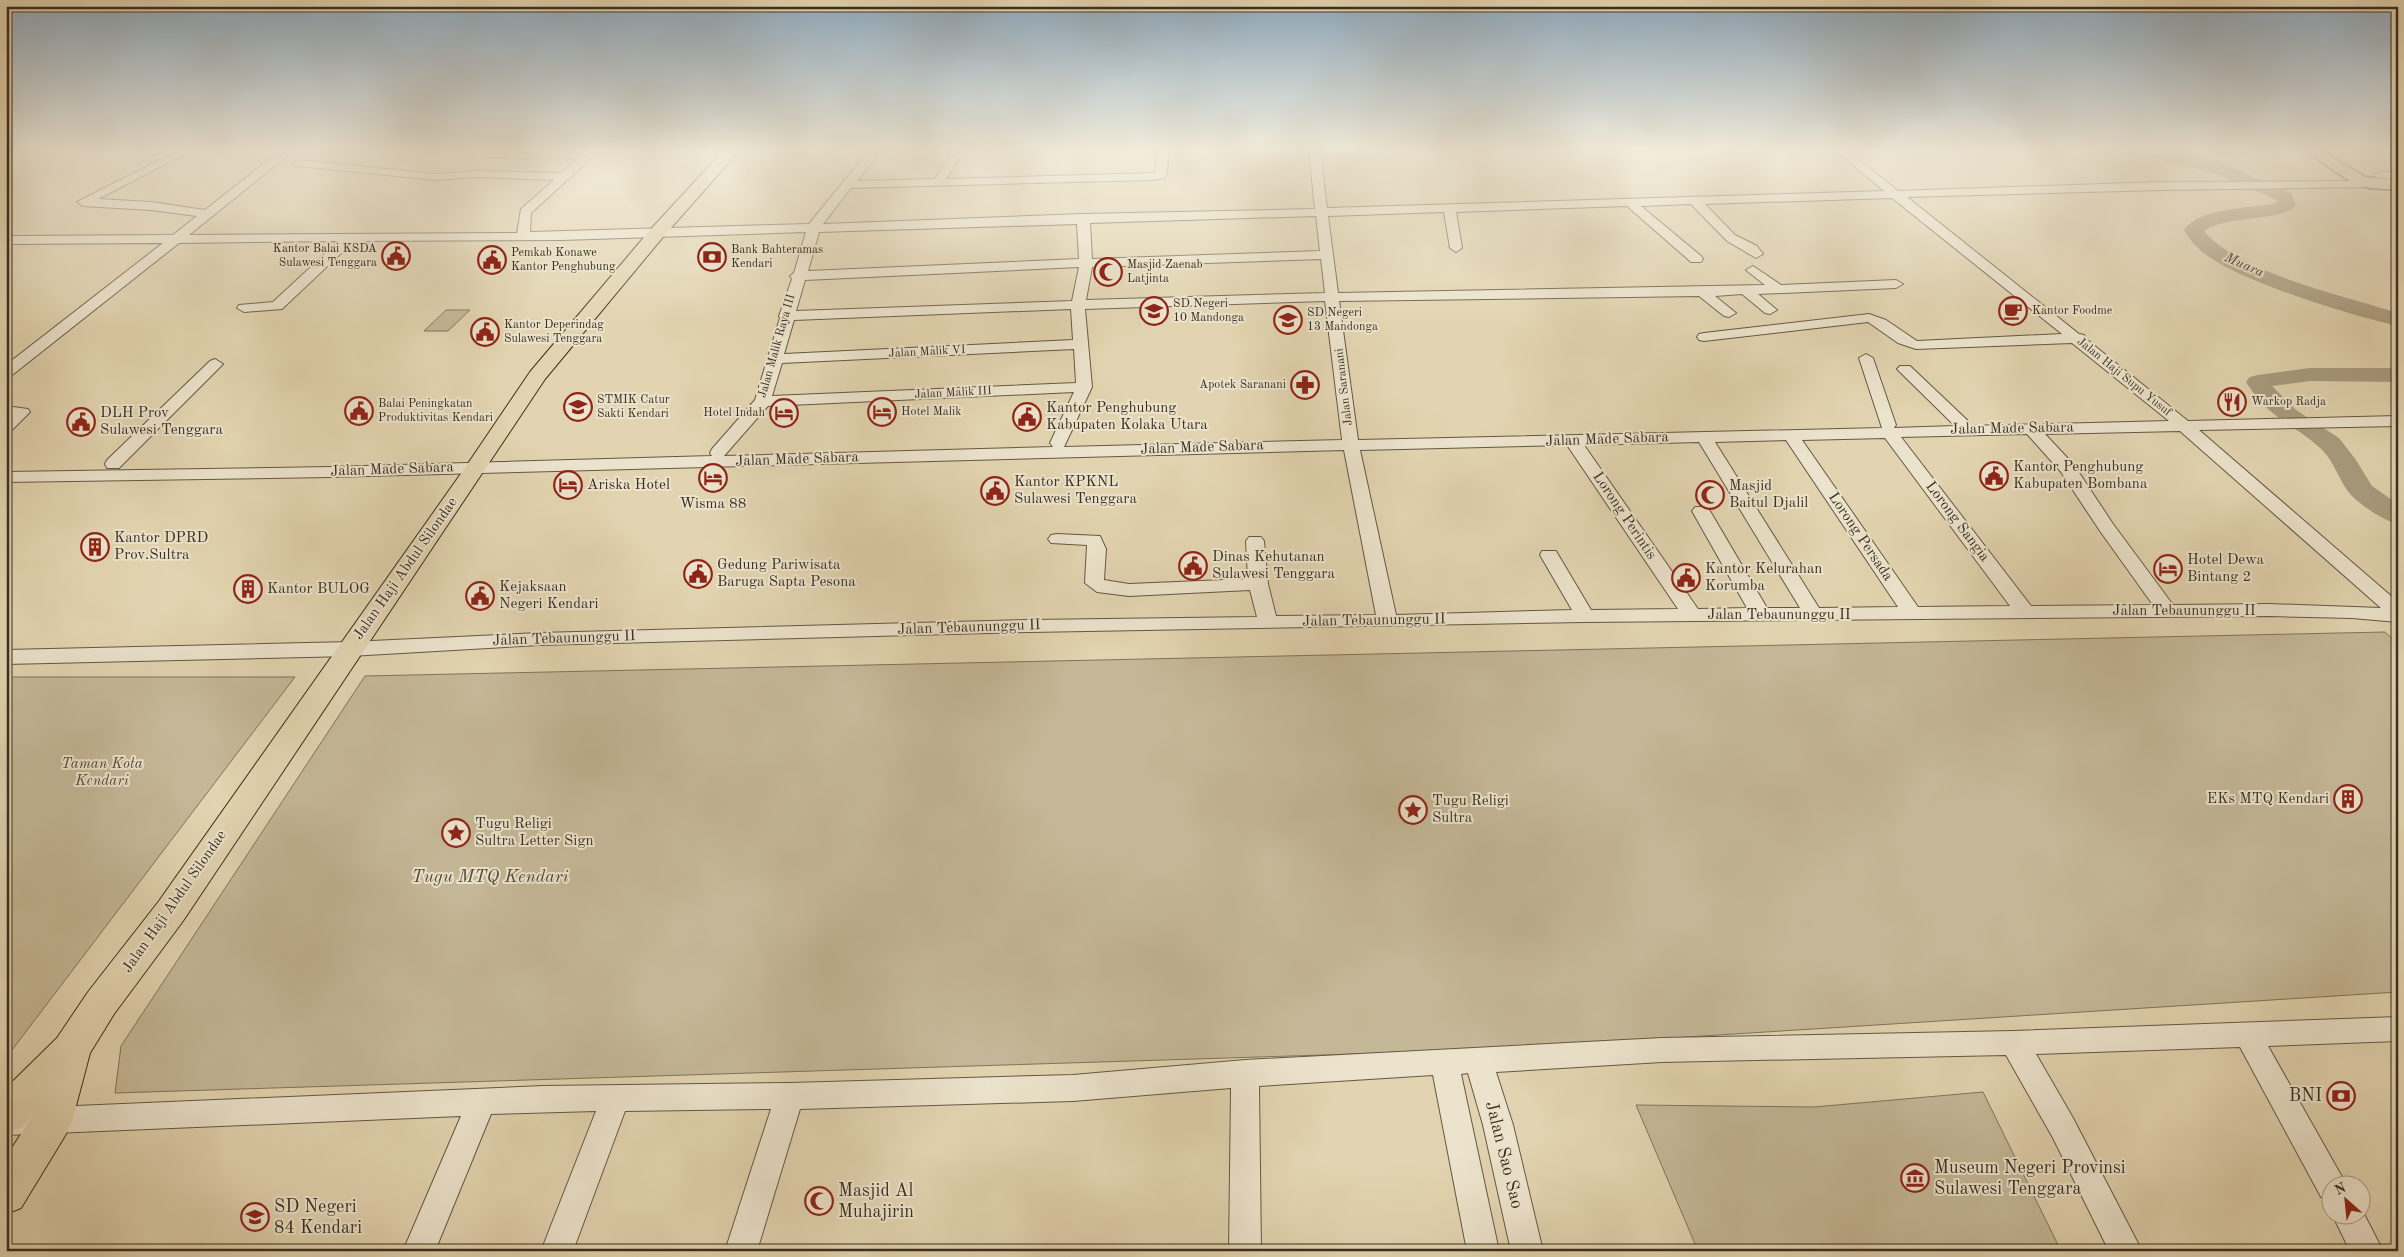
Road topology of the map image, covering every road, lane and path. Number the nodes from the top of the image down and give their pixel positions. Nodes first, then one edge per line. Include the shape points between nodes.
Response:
1 (186, 210) edge
2 (190, 210) junction
3 (213, 210) edge
4 (528, 210) edge
5 (678, 210) edge
6 (828, 210) edge
7 (1395, 210) edge
8 (1449, 210) edge
9 (1639, 210) edge
10 (1703, 210) edge
11 (1914, 210) edge
12 (1929, 210) edge
13 (1320, 212) junction
14 (208, 214) junction
15 (1083, 218) junction
16 (814, 227) junction
17 (657, 233) junction
18 (352, 236) junction
19 (523, 236) junction
20 (176, 239) junction
21 (6, 240) edge
22 (154, 240) junction
23 (1456, 248) dead end
24 (1756, 254) dead end
25 (1327, 255) junction
26 (1696, 259) dead end
27 (1086, 263) junction
28 (1753, 270) dead end
29 (797, 276) junction
30 (1896, 284) dead end
31 (1780, 290) junction
32 (1746, 291) junction
33 (1702, 292) junction
34 (1333, 296) junction
35 (1078, 304) junction
36 (244, 308) dead end
37 (1729, 313) dead end
38 (786, 316) junction
39 (1783, 329) junction
40 (1704, 337) dead end
41 (2081, 338) junction
42 (1080, 344) junction
43 (1866, 358) dead end
44 (774, 360) junction
45 (215, 364) dead end
46 (1905, 369) dead end
47 (6, 373) edge
48 (1084, 387) junction
49 (763, 401) junction
50 (6, 411) edge
51 (2398, 411) edge
52 (2332, 417) junction
53 (2187, 421) junction
54 (2398, 421) edge
55 (1961, 423) junction
56 (6, 427) edge
57 (1888, 428) junction
58 (2031, 429) junction
59 (1794, 432) junction
60 (1704, 437) junction
61 (1350, 441) junction
62 (1573, 441) junction
63 (1058, 443) junction
64 (718, 453) junction
65 (480, 462) junction
66 (113, 464) junction
67 (6, 466) edge
68 (6, 477) edge
69 (1700, 511) dead end
70 (1057, 540) dead end
71 (1255, 541) dead end
72 (1549, 555) dead end
73 (1258, 584) junction
74 (2398, 594) edge
75 (2168, 611) junction
76 (2025, 612) junction
77 (1913, 614) junction
78 (2398, 614) edge
79 (1814, 615) junction
80 (1585, 616) junction
81 (1693, 616) junction
82 (1760, 616) junction
83 (1387, 621) junction
84 (1268, 622) junction
85 (354, 644) junction
86 (6, 648) edge
87 (6, 657) edge
88 (2398, 1029) edge
89 (2247, 1034) junction
90 (2014, 1043) junction
91 (71, 1050) junction
92 (1478, 1059) junction
93 (1444, 1061) junction
94 (1245, 1074) junction
95 (790, 1096) junction
96 (616, 1098) junction
97 (482, 1101) junction
98 (6, 1115) edge
99 (52, 1120) junction
100 (6, 1122) edge
101 (2325, 1174) edge
102 (6, 1194) edge
103 (2352, 1224) edge
104 (419, 1251) edge
105 (556, 1251) edge
106 (740, 1251) edge
107 (1245, 1251) edge
108 (1483, 1251) edge
109 (1527, 1251) edge
110 (2126, 1251) edge
111 (2367, 1251) edge

1 - 2 street
2 - 14 street
2 - 22 street
3 - 14 street
4 - 19 street
5 - 17 highway, Jalan Haji Abdul Silondae
6 - 16 street, Jalan Malik Raya III
7 - 13 street
8 - 23 street
9 - 26 street
10 - 24 street via 1731,238
11 - 41 street, Jalan Haji Supu Yusuf
12 - 41 street, Jalan Haji Supu Yusuf
13 - 15 street
13 - 25 street, Jalan Saranani
14 - 20 street
15 - 16 street
15 - 27 street
16 - 17 street
16 - 29 street, Jalan Malik Raya III
17 - 19 street
17 - 65 highway, Jalan Haji Abdul Silondae via 537,376
18 - 19 street
18 - 20 street
18 - 36 street via 277,306
20 - 22 street
20 - 47 street
21 - 22 street
25 - 27 street
25 - 34 street, Jalan Saranani
27 - 29 street
27 - 35 street
28 - 31 street
29 - 38 street, Jalan Malik Raya III
30 - 31 street
31 - 32 street
32 - 33 street
32 - 39 street
33 - 34 street
33 - 37 street
34 - 35 street
34 - 61 street, Jalan Saranani
35 - 38 street
35 - 42 street
38 - 44 street, Jalan Malik Raya III
39 - 40 street
39 - 41 street via 1869,318 1902,341 1916,345
41 - 53 street, Jalan Haji Supu Yusuf
42 - 44 street, Jalan Malik VI
42 - 48 street
43 - 57 street, Lorong Sangia
44 - 49 street, Jalan Malik Raya III
45 - 66 street
46 - 55 street
48 - 49 street, Jalan Malik III
48 - 63 street
49 - 64 street, Jalan Malik Raya III
50 - 56 street via 22,412
51 - 52 street, Jalan Made Sabara
52 - 53 street, Jalan Made Sabara via 2292,422
52 - 53 street, Jalan Made Sabara via 2259,414
52 - 54 street, Jalan Made Sabara
53 - 55 street, Jalan Made Sabara
53 - 58 street, Jalan Made Sabara
53 - 74 street, Jalan Haji Supu Yusuf
53 - 78 street, Jalan Haji Supu Yusuf
55 - 57 street, Jalan Made Sabara
57 - 58 street, Jalan Made Sabara
57 - 59 street, Jalan Made Sabara
57 - 76 street, Lorong Sangia
58 - 75 street via 2068,469
59 - 60 street, Jalan Made Sabara
59 - 61 street, Jalan Made Sabara
59 - 77 street, Lorong Persada
60 - 62 street, Jalan Made Sabara
60 - 79 street
61 - 62 street, Jalan Made Sabara
61 - 63 street, Jalan Made Sabara
61 - 65 street, Jalan Made Sabara
61 - 83 street, Jalan Saranani
62 - 81 street, Lorong Perintis
63 - 64 street, Jalan Made Sabara
64 - 65 street, Jalan Made Sabara
65 - 66 street, Jalan Made Sabara
65 - 68 street, Jalan Made Sabara via 330,472
65 - 85 highway, Jalan Haji Abdul Silondae
66 - 67 street, Jalan Made Sabara
69 - 82 street
70 - 73 street via 1094,540 1092,574 1095,583 1104,588 1129,590
71 - 73 street
72 - 80 street
73 - 84 street
75 - 76 street, Jalan Tebaununggu II
75 - 78 street, Jalan Tebaununggu II
76 - 77 street, Jalan Tebaununggu II
77 - 79 street, Jalan Tebaununggu II
79 - 82 street, Jalan Tebaununggu II
80 - 81 street, Jalan Tebaununggu II
80 - 83 street, Jalan Tebaununggu II
81 - 82 street, Jalan Tebaununggu II
83 - 84 street, Jalan Tebaununggu II
84 - 85 street, Jalan Tebaununggu II
85 - 86 street
85 - 87 street
85 - 91 highway, Jalan Haji Abdul Silondae
88 - 89 street
89 - 90 street
89 - 101 street
90 - 92 street via 1662,1050
90 - 110 street via 2063,1128
91 - 98 highway
91 - 99 highway
92 - 93 street
92 - 109 street, Jalan Sao Sao via 1498,1125
93 - 94 street
93 - 108 street
94 - 95 street via 1073,1088
94 - 107 street
95 - 96 street
95 - 106 street
96 - 97 street
96 - 105 street
97 - 99 street
97 - 104 street
99 - 100 street
99 - 102 highway
103 - 111 street

